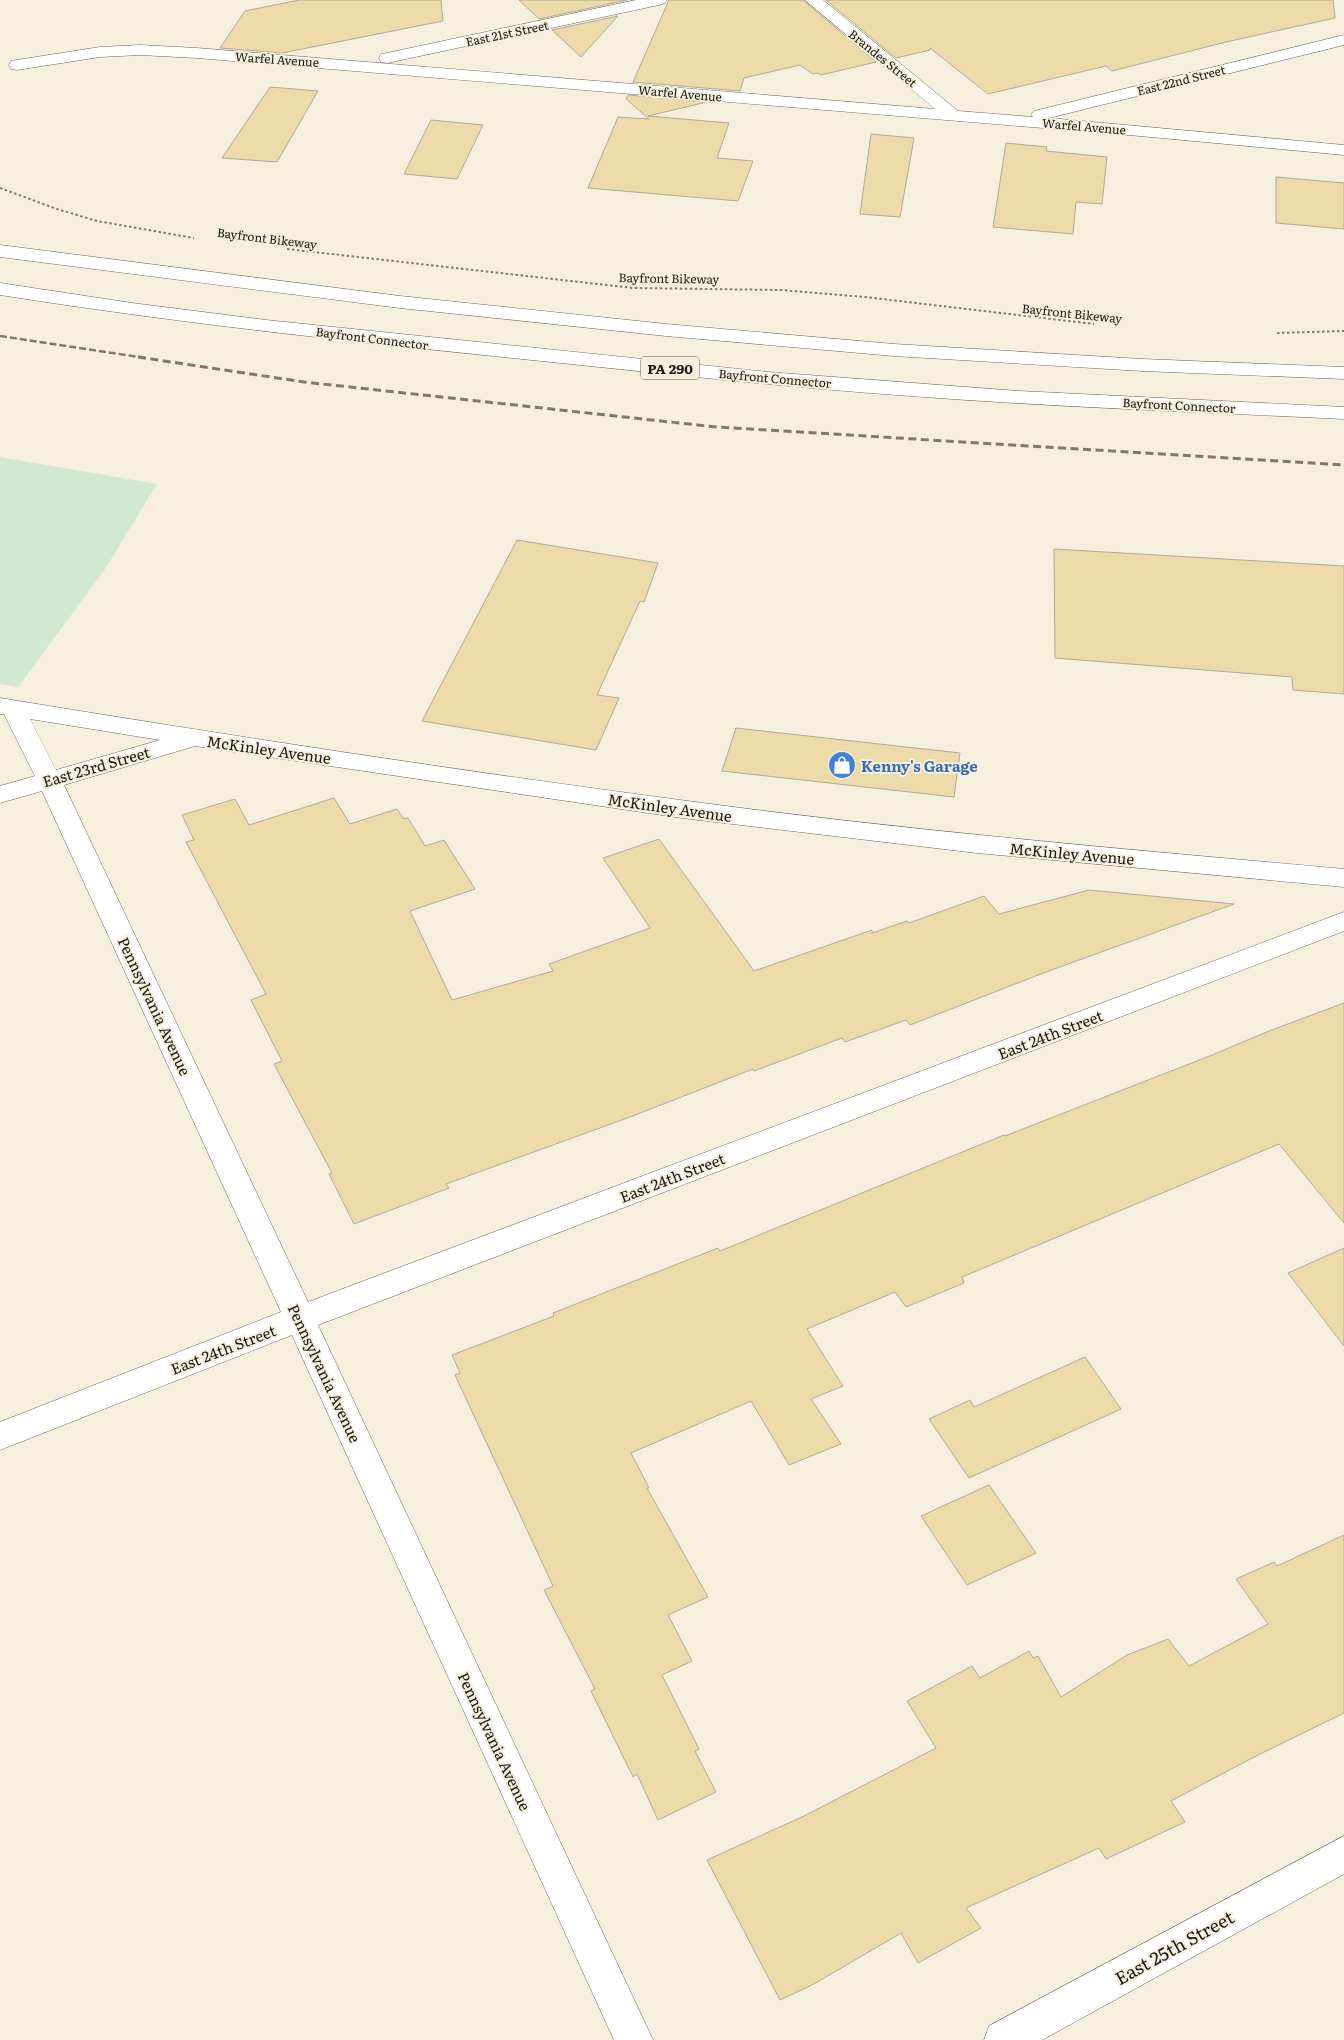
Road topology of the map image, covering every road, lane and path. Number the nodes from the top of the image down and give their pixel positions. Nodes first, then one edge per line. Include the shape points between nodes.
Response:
1 (659, 0) edge
2 (813, 0) edge
3 (1344, 40) edge
4 (17, 65) dead end
5 (354, 65) junction
6 (954, 116) junction
7 (1017, 120) junction
8 (1344, 150) edge
9 (0, 188) edge
10 (202, 239) dead end
11 (286, 249) dead end
12 (0, 251) edge
13 (0, 290) edge
14 (1098, 325) dead end
15 (1344, 331) edge
16 (1272, 333) dead end
17 (1344, 373) edge
18 (1344, 413) edge
19 (6, 708) edge
20 (193, 738) junction
21 (50, 780) junction
22 (0, 795) edge
23 (1344, 878) edge
24 (1344, 921) edge
25 (300, 1319) junction
26 (0, 1436) edge
27 (1344, 1854) edge
28 (634, 2040) edge
29 (1003, 2040) edge

1 - 5 main road, East 21st Street
2 - 6 main road, Brandes Street
3 - 7 main road, East 22nd Street
4 - 5 main road, Warfel Avenue via 100,52 140,50
5 - 6 main road, Warfel Avenue
6 - 7 main road, Warfel Avenue
7 - 8 main road, Warfel Avenue
9 - 10 path, Bayfront Bikeway via 100,221
11 - 14 path, Bayfront Bikeway via 633,288 781,290
12 - 17 main road via 400,302 666,330 904,351
13 - 18 main road, Bayfront Connector / PA 290 via 392,340 712,372 920,390
15 - 16 path
19 - 20 main road, McKinley Avenue
19 - 21 main road, Pennsylvania Avenue
20 - 21 main road, East 23rd Street
20 - 23 main road, McKinley Avenue via 702,812 977,844
21 - 22 main road, East 23rd Street
21 - 25 main road, Pennsylvania Avenue
24 - 25 main road, East 24th Street
25 - 26 main road, East 24th Street
25 - 28 main road, Pennsylvania Avenue
27 - 29 main road, East 25th Street

